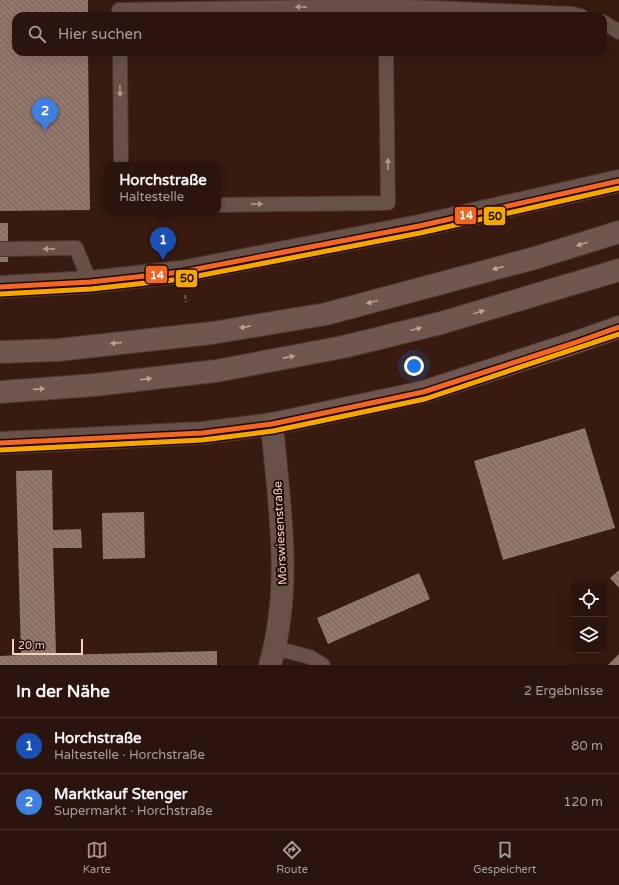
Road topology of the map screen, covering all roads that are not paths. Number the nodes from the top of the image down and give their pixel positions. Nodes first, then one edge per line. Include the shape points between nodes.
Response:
1 (383, 7) edge
2 (119, 12) edge
3 (519, 12) edge
4 (607, 24) edge
5 (619, 32) edge
6 (120, 56) edge
7 (386, 56) edge
8 (121, 162) edge
9 (619, 181) edge
10 (221, 205) edge
11 (619, 232) edge
12 (0, 249) edge
13 (619, 270) edge
14 (90, 282) junction
15 (0, 287) edge
16 (619, 327) edge
17 (0, 352) edge
18 (0, 392) edge
19 (272, 424) junction
20 (0, 443) edge
21 (272, 656) edge
22 (323, 665) edge

1 -> 2 lane
1 - 3 lane
4 - 5 lane
6 -> 8 lane
10 -> 7 lane via 388,203
9 - 14 street via 419,226 220,265
11 -> 17 highway via 535,258 326,314 212,333 58,350
14 -> 12 lane via 76,248
18 -> 13 highway via 94,385 216,371 343,347 441,323
14 - 15 street
16 - 19 main road via 423,392
19 - 20 street via 202,433
19 - 21 street, Mörswiesenstraße via 284,579 281,613
21 - 22 lane via 310,657

